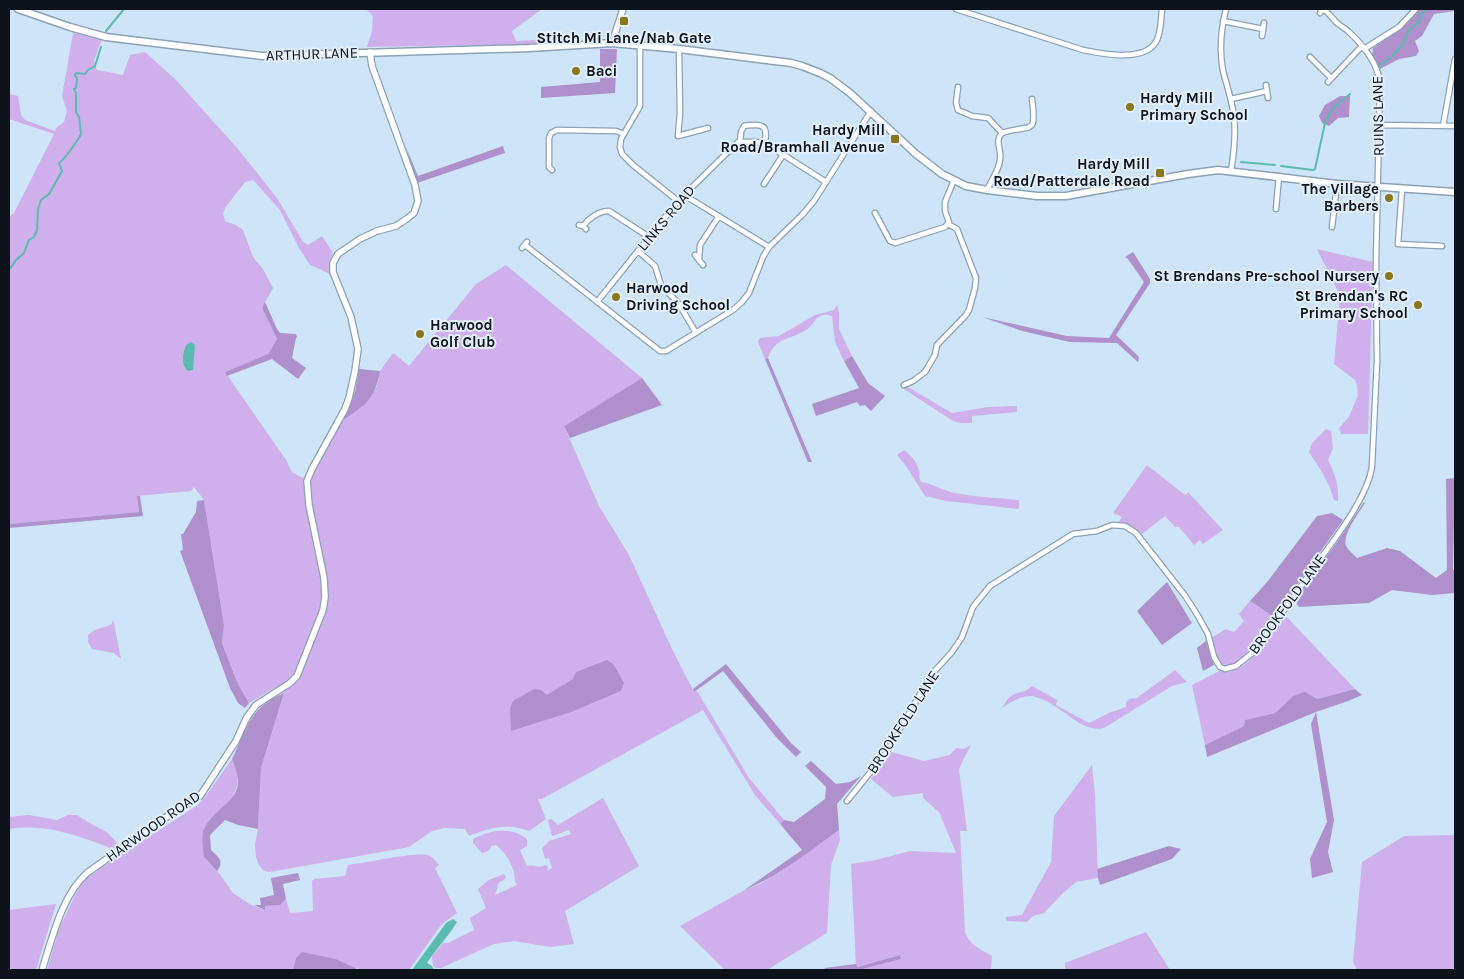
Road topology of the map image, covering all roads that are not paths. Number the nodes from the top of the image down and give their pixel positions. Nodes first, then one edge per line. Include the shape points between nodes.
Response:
1 (18, 9) edge
2 (623, 9) edge
3 (956, 9) edge
4 (1162, 9) edge
5 (1226, 9) edge
6 (1416, 9) edge
7 (1320, 13) dead end
8 (1223, 21) junction
9 (1264, 23) dead end
10 (1263, 29) junction
11 (1262, 36) dead end
12 (612, 44) junction
13 (640, 46) junction
14 (1363, 48) junction
15 (679, 49) junction
16 (370, 52) junction
17 (1310, 58) dead end
18 (1455, 59) edge
19 (958, 87) dead end
20 (1268, 98) dead end
21 (1032, 99) dead end
22 (1231, 99) junction
23 (872, 111) junction
24 (1380, 125) junction
25 (1443, 126) junction
26 (1455, 126) edge
27 (708, 128) dead end
28 (1002, 133) junction
29 (624, 134) junction
30 (740, 141) junction
31 (765, 144) junction
32 (782, 155) junction
33 (552, 170) dead end
34 (1231, 171) junction
35 (1279, 176) junction
36 (954, 180) junction
37 (764, 182) dead end
38 (826, 182) junction
39 (1337, 184) junction
40 (1378, 187) junction
41 (1402, 189) junction
42 (987, 190) junction
43 (1455, 192) edge
44 (684, 195) junction
45 (678, 201) junction
46 (1276, 209) dead end
47 (875, 213) dead end
48 (719, 216) junction
49 (948, 224) junction
50 (583, 227) dead end
51 (1332, 227) dead end
52 (649, 238) junction
53 (525, 245) dead end
54 (1442, 246) dead end
55 (769, 247) junction
56 (638, 251) junction
57 (703, 265) dead end
58 (598, 302) junction
59 (696, 333) junction
60 (904, 385) dead end
61 (846, 801) dead end
62 (42, 970) edge

1 - 16 main road, ARTHUR LANE via 106,37 262,56
2 - 12 street
3 - 4 street via 1083,50 1128,54 1144,52 1155,43
5 - 8 street
6 - 14 street via 1399,27
7 - 14 street, RUINS LANE via 1322,9 1329,13
8 - 10 street
8 - 22 street via 1221,58
9 - 10 street
10 - 11 street
12 - 13 main road, ARTHUR LANE
12 - 16 main road, ARTHUR LANE
13 - 15 main road, ARTHUR LANE
13 - 29 street via 640,106
14 - 17 street via 1330,80
14 - 24 street, RUINS LANE via 1378,72
15 - 23 main road, ARTHUR LANE via 802,66 830,78
15 - 27 street via 678,136
16 - 62 street, HARWOOD ROAD via 418,200 414,213 408,218 396,226 360,239 338,254 333,263 333,272 351,317 358,346 352,390 307,485 324,578 323,610 297,676 256,705 200,796 80,879 56,926
18 - 25 street
19 - 28 street via 956,103 961,112 988,118
20 - 22 street via 1266,88
21 - 28 street via 1033,125
22 - 34 street via 1235,129
23 - 36 main road, ARTHUR LANE via 916,154
23 - 38 street
24 - 25 street
24 - 40 street, RUINS LANE
25 - 26 street
28 - 42 street via 998,139 1000,161
29 - 33 street via 616,131 554,131 549,138
29 - 45 street via 620,142 622,154
30 - 31 street
30 - 31 street, LINKS ROAD via 744,126 761,125 766,132
30 - 44 street, LINKS ROAD
31 - 32 street
32 - 37 street
32 - 38 street
34 - 35 main road, ARTHUR LANE
34 - 42 main road, ARTHUR LANE via 1204,171 1066,196
35 - 39 main road, ARTHUR LANE
35 - 46 street
36 - 42 main road, ARTHUR LANE
36 - 49 street via 945,202
38 - 55 street via 809,208
39 - 40 main road, ARTHUR LANE
39 - 51 street
40 - 41 main road, ARTHUR LANE
40 - 61 street, BROOKFOLD LANE via 1377,361 1371,474 1341,530 1256,650 1236,666 1220,667 1214,658 1208,634 1186,596 1130,529 1112,525 1073,534 990,586 973,607 962,637 931,676 886,753
41 - 43 main road, ARTHUR LANE
41 - 54 street via 1398,244
44 - 45 street, LINKS ROAD
44 - 48 street
45 - 52 street, LINKS ROAD
47 - 49 street via 892,243
48 - 55 street
48 - 57 street via 700,245 697,257
49 - 60 street via 957,229 965,248 976,278 974,293 966,315 937,346 936,355 925,372
50 - 52 street via 587,220 600,212 609,211
52 - 56 street, LINKS ROAD
53 - 58 street
55 - 59 street via 742,302
56 - 58 street, LINKS ROAD
56 - 59 street via 656,268 662,285 679,304
58 - 59 street via 664,352

